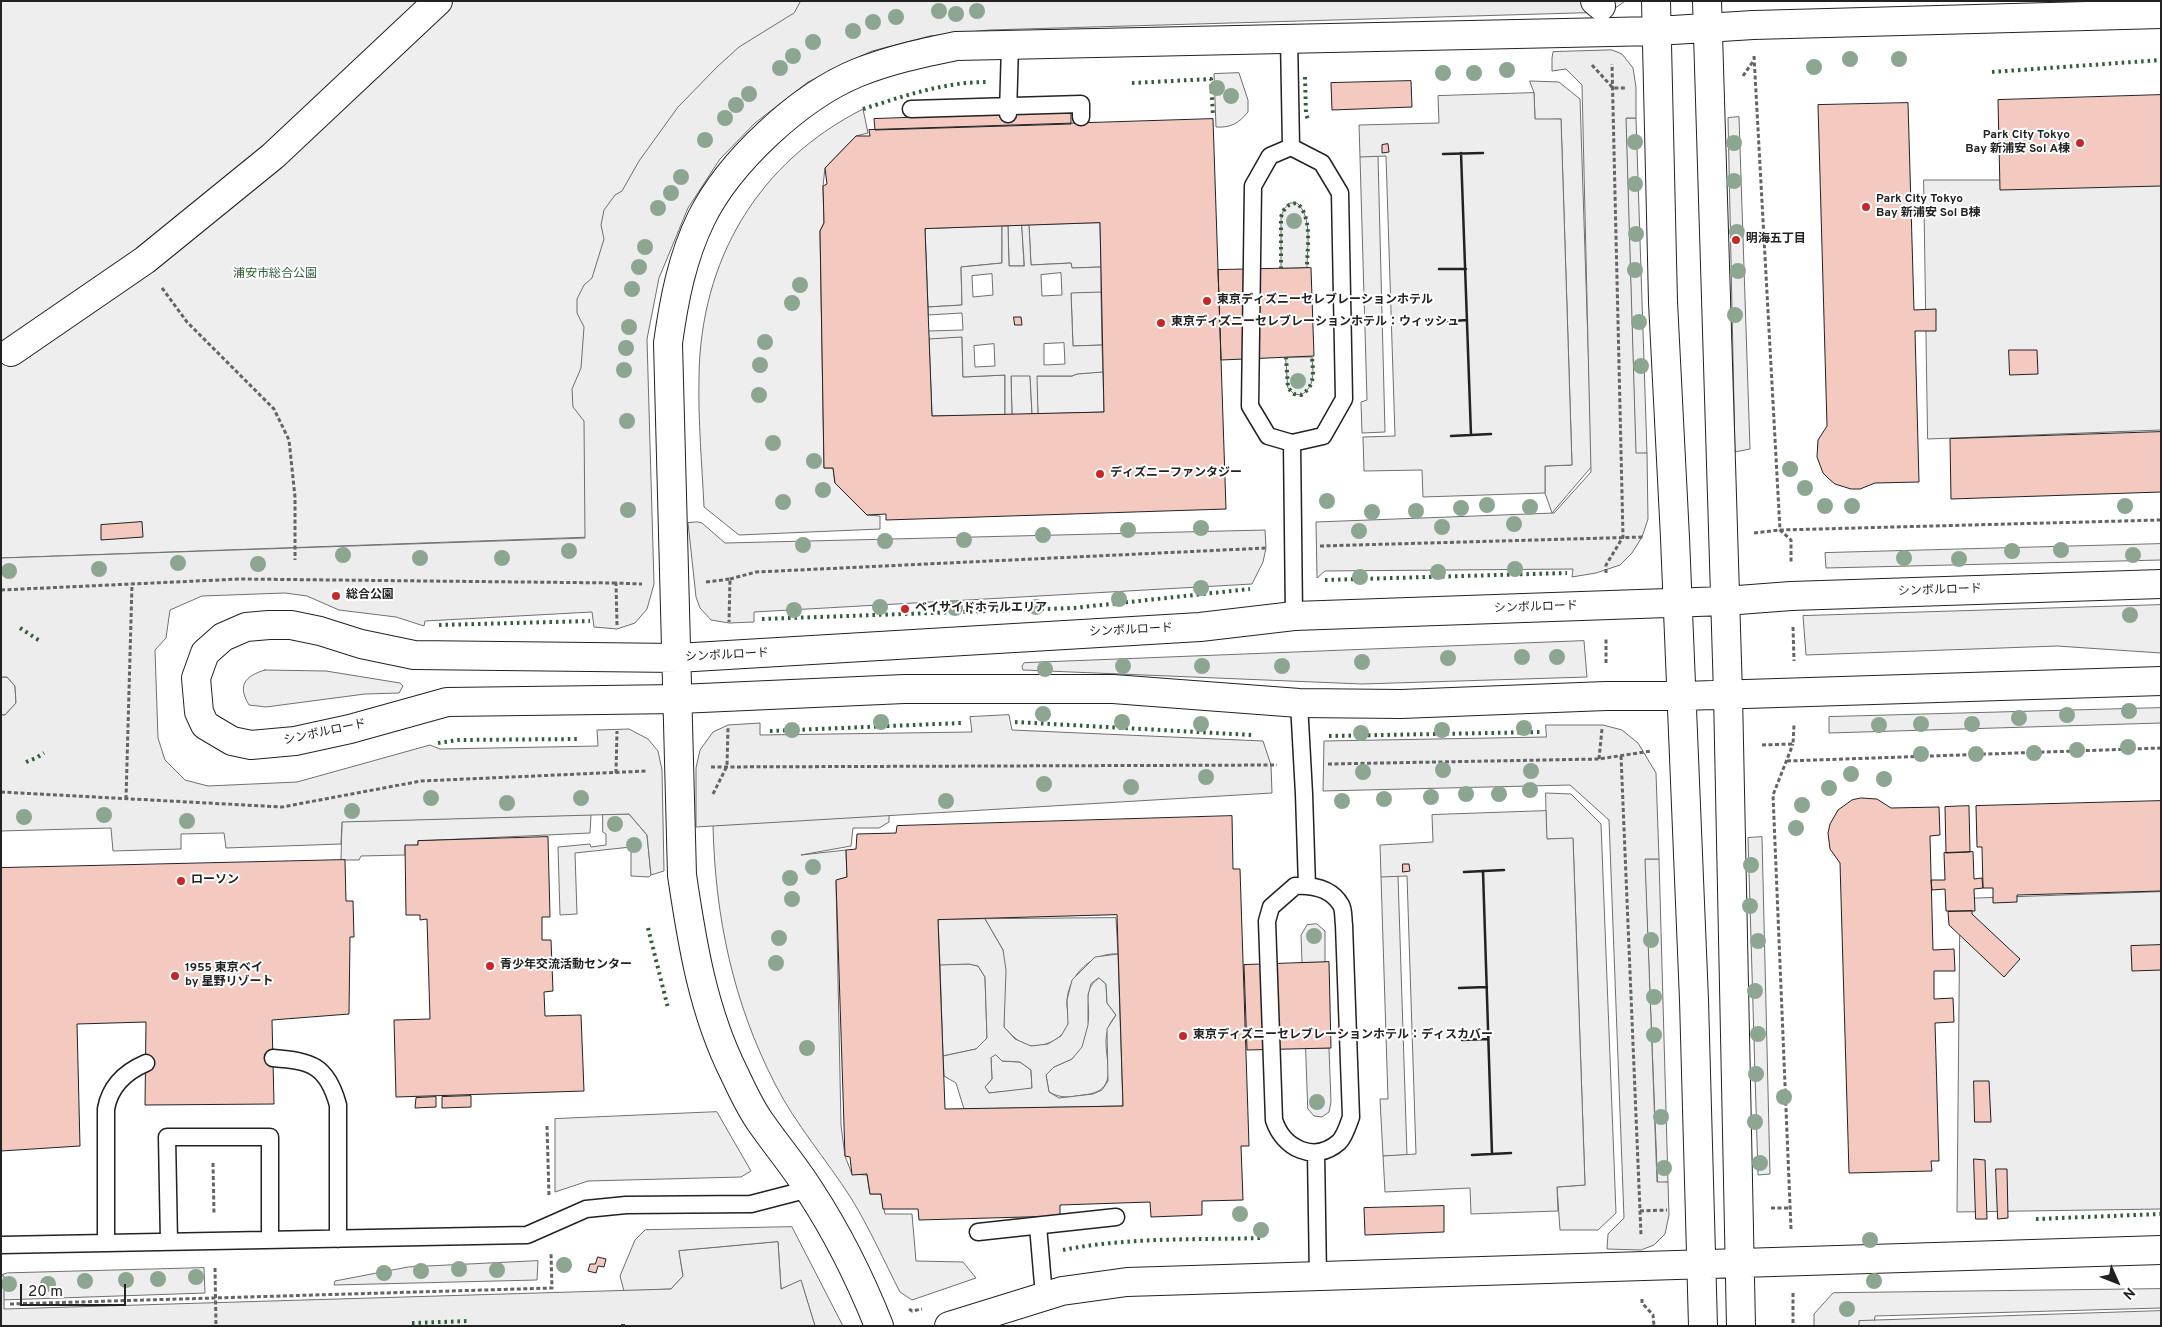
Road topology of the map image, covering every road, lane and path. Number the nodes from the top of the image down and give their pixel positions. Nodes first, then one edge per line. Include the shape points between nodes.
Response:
1 (438, 1) edge
2 (1656, 1) edge
3 (1708, 14) edge
4 (2161, 14) edge
5 (1657, 31) junction
6 (1611, 32) junction
7 (1289, 38) junction
8 (1010, 44) junction
9 (1754, 60) dead end
10 (1590, 63) dead end
11 (1613, 88) junction
12 (911, 109) dead end
13 (1008, 110) junction
14 (1082, 117) dead end
15 (1291, 147) junction
16 (146, 260) junction
17 (11, 352) dead end
18 (1292, 443) junction
19 (2161, 520) edge
20 (1780, 530) junction
21 (1623, 537) junction
22 (1293, 546) junction
23 (295, 560) dead end
24 (730, 579) dead end
25 (616, 583) dead end
26 (132, 584) junction
27 (2161, 584) edge
28 (1, 590) edge
29 (1791, 596) junction
30 (1725, 601) junction
31 (1678, 602) junction
32 (1606, 605) junction
33 (1294, 616) junction
34 (677, 658) junction
35 (2161, 681) edge
36 (1796, 692) junction
37 (1728, 694) junction
38 (1606, 696) junction
39 (1682, 696) junction
40 (679, 699) junction
41 (1299, 703) junction
42 (1794, 744) junction
43 (1684, 745) junction
44 (1728, 745) junction
45 (2161, 748) edge
46 (1621, 756) junction
47 (1599, 759) junction
48 (1787, 761) junction
49 (1303, 765) junction
50 (727, 766) junction
51 (679, 769) junction
52 (1, 792) edge
53 (711, 797) dead end
54 (126, 799) junction
55 (1307, 886) junction
56 (273, 1058) dead end
57 (146, 1063) dead end
58 (547, 1126) dead end
59 (1316, 1153) junction
60 (809, 1189) junction
61 (1116, 1217) dead end
62 (550, 1225) junction
63 (1038, 1226) junction
64 (978, 1232) dead end
65 (338, 1239) junction
66 (270, 1240) junction
67 (169, 1242) junction
68 (106, 1243) junction
69 (1, 1245) edge
70 (2161, 1250) edge
71 (1792, 1260) junction
72 (1740, 1262) junction
73 (1701, 1263) junction
74 (1642, 1265) junction
75 (1318, 1276) junction
76 (1044, 1296) junction
77 (10, 1304) dead end
78 (906, 1307) dead end
79 (928, 1307) dead end
80 (879, 1326) edge
81 (949, 1326) edge
82 (1703, 1326) edge
83 (1742, 1326) edge
84 (1793, 1326) edge

1 - 16 street via 273,156
2 - 5 street
3 - 4 street
3 - 5 street
3 - 30 street
5 - 6 street
5 - 31 street via 1662,302
6 - 7 street
6 - 11 path
7 - 8 street
7 - 15 lane
8 - 13 lane
8 - 34 street via 956,46 901,58 856,73 815,96 780,122 751,151 726,179 702,218 686,257 674,300 668,343
9 - 20 path
10 - 11 path
11 - 21 path
12 - 13 lane
13 - 14 lane via 1081,104
15 - 18 lane via 1270,156 1253,186 1250,406 1268,436
15 - 18 lane via 1322,163 1340,193 1344,399 1323,436
16 - 17 street
16 - 23 path via 187,322 274,409 289,440 295,496
18 - 22 lane
19 - 20 path
20 - 29 path via 1791,540
21 - 22 path
21 - 32 path via 1606,566
22 - 24 path via 756,572
22 - 33 lane
25 - 26 path via 240,579
26 - 28 path
26 - 54 path
27 - 29 street, シンボルロード
29 - 30 street, シンボルロード
29 - 36 path
30 - 31 street, シンボルロード
30 - 37 street
31 - 32 street, シンボルロード
31 - 39 street
32 - 33 street, シンボルロード
32 - 38 path
33 - 34 street, シンボルロード via 1200,626
34 - 40 street
34 - 40 street, シンボルロード via 414,655 291,625 269,625 246,627 224,637 205,654 196,678 199,712 205,725 232,741 251,745 295,741 350,729 447,702
35 - 36 street, シンボルロード
36 - 37 street, シンボルロード
36 - 42 path
37 - 39 street, シンボルロード
37 - 44 street
38 - 39 street, シンボルロード
38 - 41 street, シンボルロード via 1401,704
38 - 47 path
39 - 43 street
40 - 41 street, シンボルロード via 904,689 1113,689
40 - 51 street
41 - 49 lane
42 - 44 path
42 - 48 path
43 - 46 path
43 - 73 street
44 - 72 street
45 - 48 path
46 - 47 path
46 - 74 path
47 - 49 path
48 - 71 path via 1773,794
49 - 50 path
49 - 55 lane
50 - 51 path
50 - 53 path
51 - 54 path via 422,781 282,807
51 - 60 street via 682,875 696,959 712,1019 733,1072 760,1121
52 - 54 path
55 - 59 lane via 1318,887 1342,906 1351,1117 1340,1141
55 - 59 lane via 1295,886 1284,894 1271,907 1267,921 1274,1120 1278,1133 1289,1144 1299,1150
56 - 65 lane via 310,1063 327,1077 333,1089 338,1105
57 - 68 lane via 124,1076 108,1098
58 - 62 path
59 - 75 lane
60 - 62 lane via 751,1204 626,1205 586,1209
60 - 80 street via 841,1240
61 - 63 lane
62 - 65 lane via 527,1235
62 - 77 path via 552,1288
63 - 64 lane
63 - 76 lane
65 - 66 lane
66 - 67 lane
66 - 67 lane via 270,1137 213,1136 167,1137
67 - 68 lane
68 - 69 lane
70 - 71 street
71 - 72 street
71 - 84 path
72 - 73 street
72 - 83 street
73 - 74 street
73 - 82 street
74 - 75 street
75 - 76 street via 1128,1282
76 - 81 street
78 - 79 path via 912,1311

